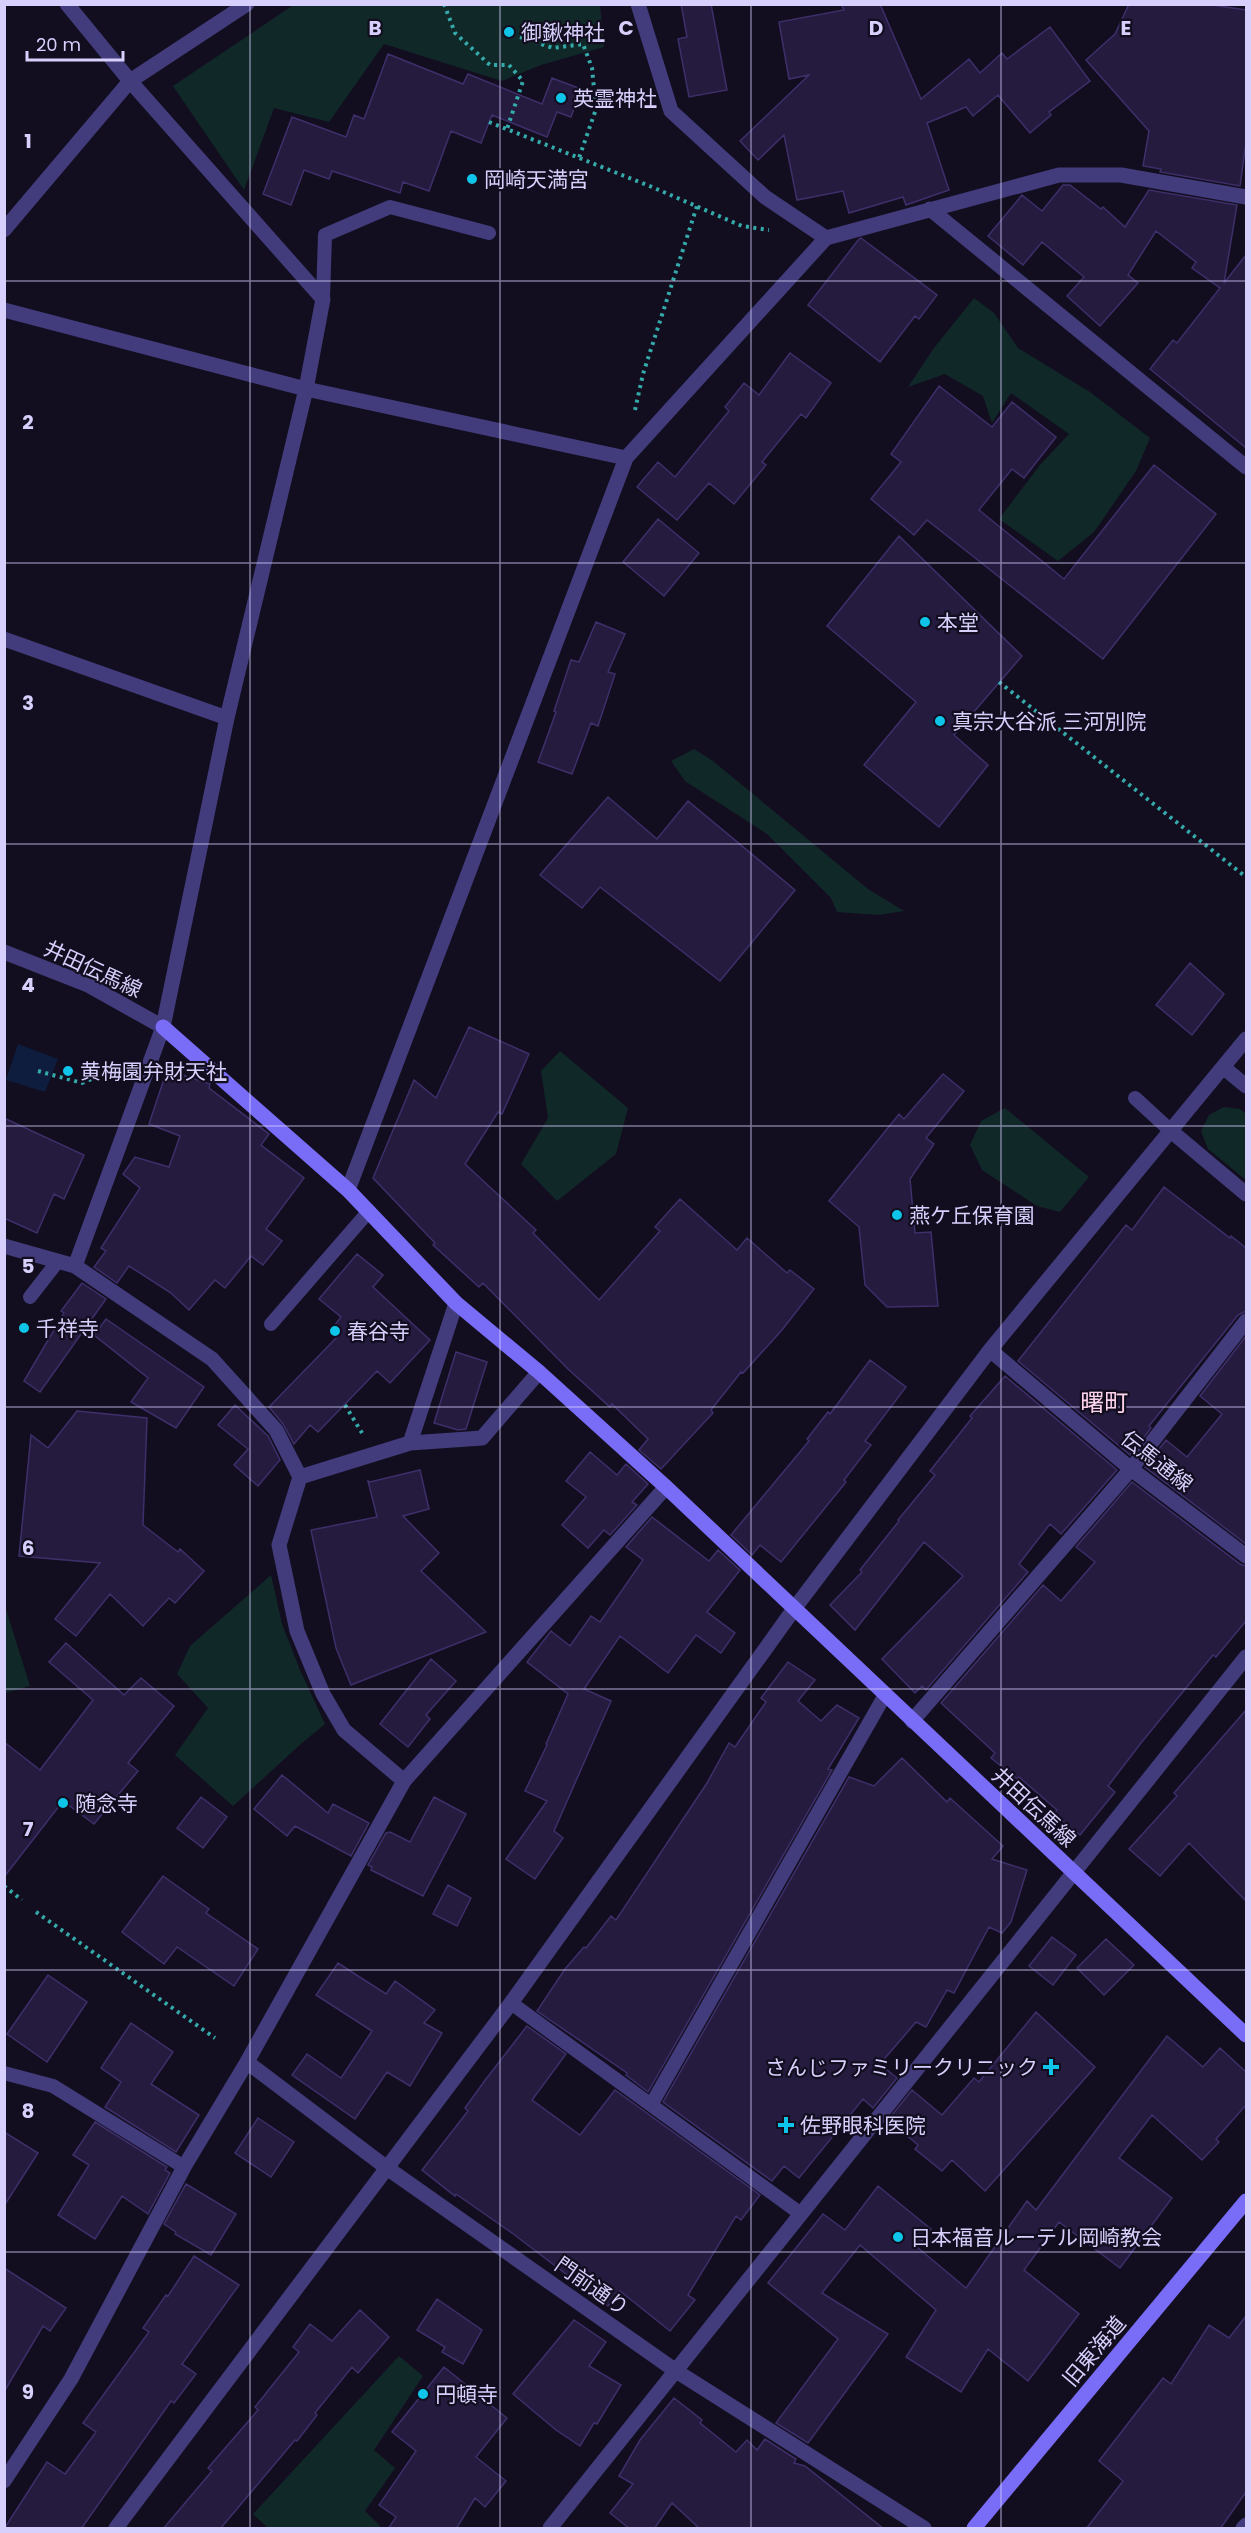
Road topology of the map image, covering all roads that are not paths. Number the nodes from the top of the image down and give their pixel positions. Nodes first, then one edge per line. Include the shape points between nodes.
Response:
1 (67, 4) edge
2 (247, 4) edge
3 (638, 4) edge
4 (130, 81) junction
5 (1246, 197) edge
6 (930, 209) junction
7 (4, 230) edge
8 (489, 232) dead end
9 (826, 238) junction
10 (323, 299) junction
11 (4, 310) edge
12 (306, 389) junction
13 (626, 458) junction
14 (1246, 467) edge
15 (4, 639) edge
16 (226, 718) junction
17 (4, 952) edge
18 (163, 1027) junction
19 (1246, 1039) edge
20 (1223, 1067) junction
21 (1246, 1086) edge
22 (1135, 1098) dead end
23 (1171, 1131) junction
24 (348, 1190) junction
25 (1246, 1194) edge
26 (369, 1211) junction
27 (4, 1246) edge
28 (58, 1261) junction
29 (75, 1266) junction
30 (30, 1297) dead end
31 (456, 1303) junction
32 (1246, 1322) edge
33 (271, 1324) dead end
34 (990, 1350) junction
35 (539, 1372) junction
36 (410, 1443) junction
37 (1131, 1469) junction
38 (300, 1478) junction
39 (666, 1487) junction
40 (1246, 1556) edge
41 (794, 1610) junction
42 (1246, 1657) edge
43 (885, 1695) junction
44 (912, 1721) junction
45 (404, 1780) junction
46 (1074, 1873) junction
47 (511, 2003) junction
48 (1246, 2034) edge
49 (247, 2062) junction
50 (4, 2073) edge
51 (651, 2105) junction
52 (184, 2167) junction
53 (387, 2168) junction
54 (1246, 2201) edge
55 (801, 2214) junction
56 (676, 2371) junction
57 (4, 2481) edge
58 (1246, 2525) edge
59 (116, 2529) edge
60 (550, 2529) edge
61 (924, 2529) edge
62 (974, 2529) edge
63 (1244, 2529) edge

1 - 4 street
2 - 4 street
3 - 9 street via 671,111 765,197
4 - 7 street
4 - 10 street
5 - 6 street via 1121,175 1059,175
6 - 9 street
6 - 14 street
8 - 10 lane via 390,207 325,234
9 - 13 street
10 - 12 street
11 - 12 street
12 - 13 street
12 - 16 street
13 - 24 street
15 - 16 street
16 - 18 street
17 - 18 street, 井田伝馬線 via 88,986
18 - 24 street, 井田伝馬線
18 - 29 street
19 - 20 street
20 - 21 street
20 - 23 street
22 - 23 lane
23 - 25 street
23 - 34 street
24 - 26 street, 井田伝馬線
26 - 31 street, 井田伝馬線
26 - 33 lane
27 - 28 street
28 - 29 street
28 - 30 lane
29 - 38 street via 212,1359 276,1430
31 - 35 street, 井田伝馬線
31 - 36 street
32 - 37 street
34 - 37 street, 伝馬通線
34 - 41 street
35 - 36 street via 482,1438
35 - 39 street, 井田伝馬線
36 - 38 street
37 - 40 street, 伝馬通線
37 - 44 street
38 - 45 street via 279,1545 297,1631 323,1694 344,1730
39 - 41 street, 井田伝馬線
39 - 45 street
41 - 43 street, 井田伝馬線
41 - 47 street
42 - 46 street
43 - 44 street, 井田伝馬線
43 - 51 lane
44 - 46 street, 井田伝馬線
45 - 49 street
46 - 48 street, 井田伝馬線
46 - 55 street
47 - 51 lane
47 - 53 street
49 - 52 street
49 - 53 street, 門前通り
50 - 52 lane via 53,2086
51 - 55 lane
52 - 57 street via 70,2379
53 - 56 street, 門前通り
53 - 59 street
54 - 62 street, 旧東海道
55 - 56 street
56 - 60 street
56 - 61 street, 門前通り
58 - 63 street

